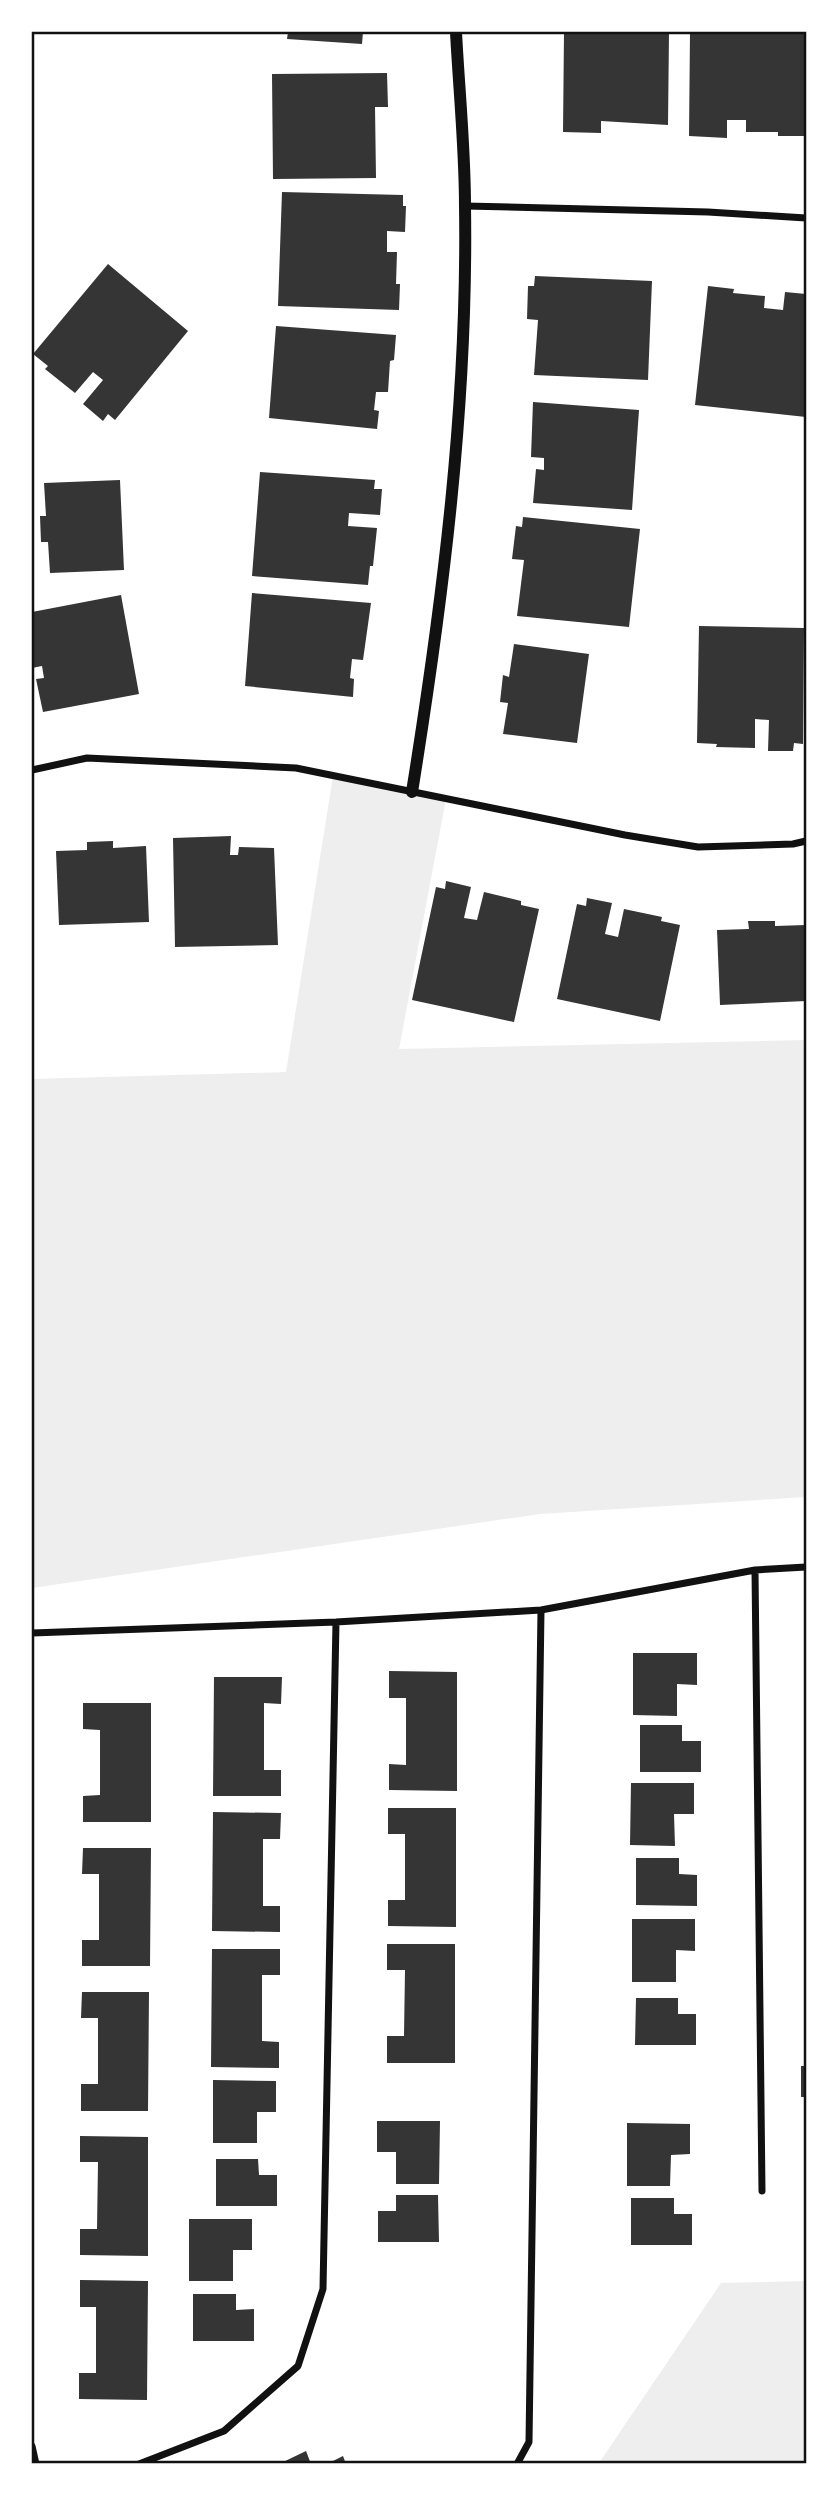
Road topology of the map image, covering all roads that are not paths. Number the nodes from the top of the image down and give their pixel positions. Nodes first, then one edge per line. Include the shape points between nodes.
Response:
1 (456, 32) edge
2 (465, 206) junction
3 (807, 218) edge
4 (32, 770) edge
5 (412, 792) junction
6 (807, 841) edge
7 (807, 1567) edge
8 (755, 1570) junction
9 (541, 1610) junction
10 (336, 1622) junction
11 (32, 1633) edge
12 (762, 2191) dead end
13 (32, 2446) edge
14 (36, 2463) edge
15 (139, 2463) edge
16 (517, 2463) edge

1 - 2 street
2 - 3 street
2 - 5 street via 461,382 453,482 436,640
4 - 5 street via 88,758 296,768
5 - 6 street via 698,847
7 - 8 street
8 - 9 street
8 - 12 street
9 - 10 street
9 - 16 street via 529,2442
10 - 11 street
10 - 15 street via 323,2289 298,2365 224,2431
13 - 14 street

